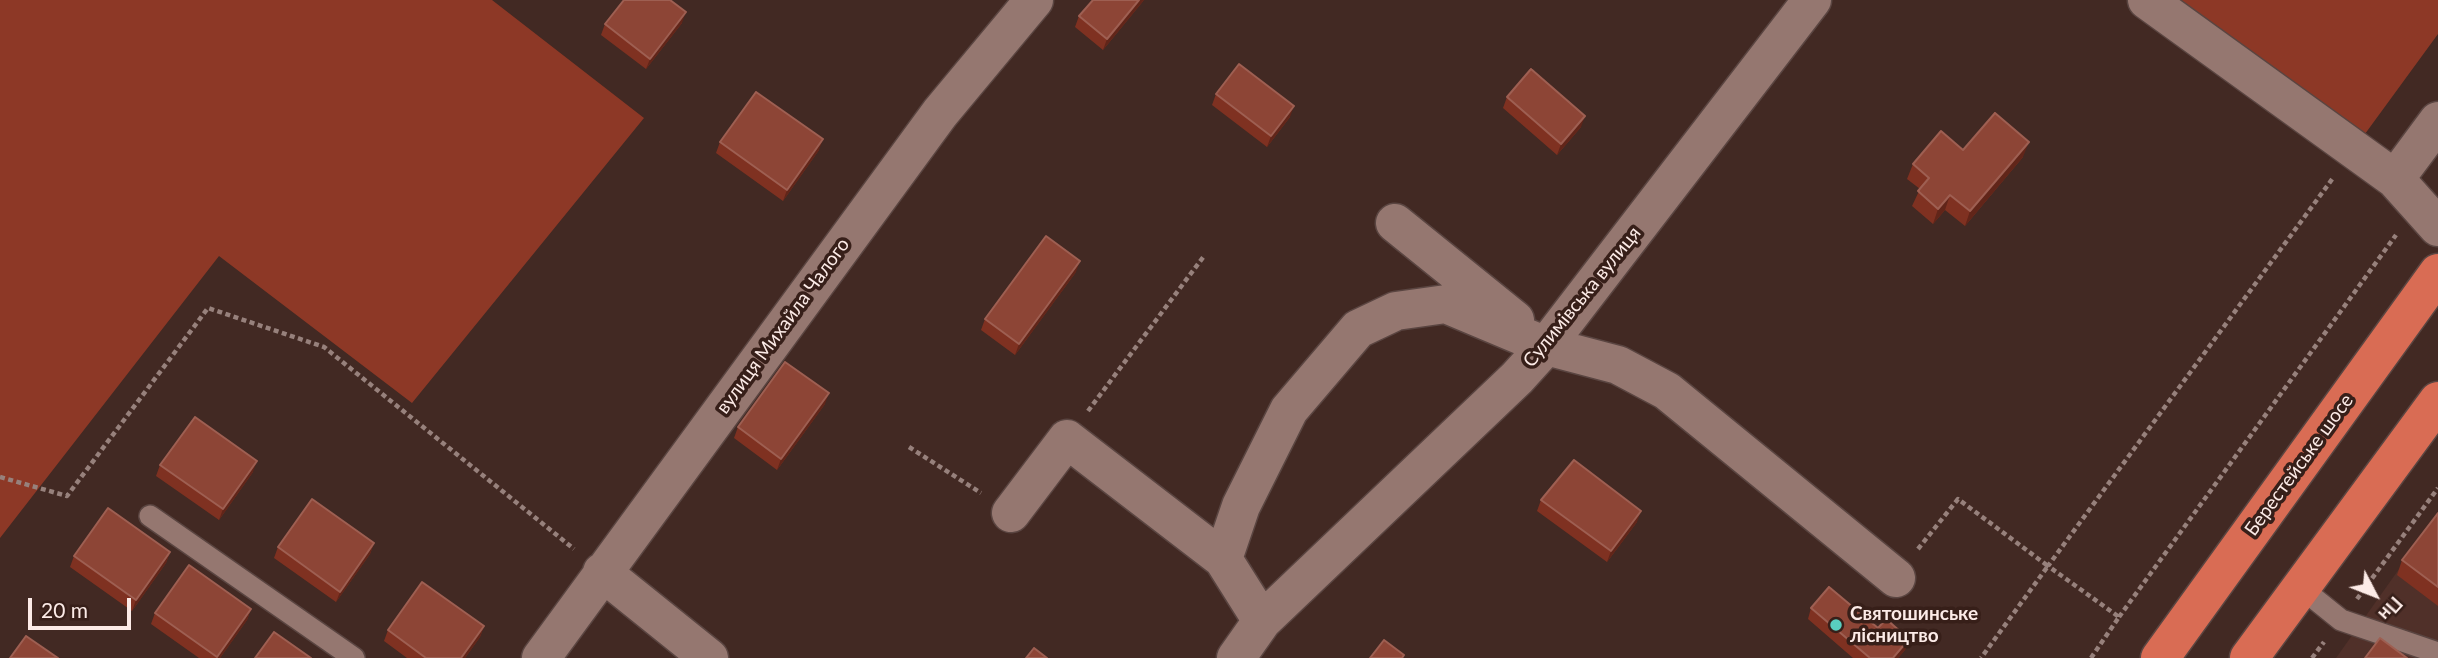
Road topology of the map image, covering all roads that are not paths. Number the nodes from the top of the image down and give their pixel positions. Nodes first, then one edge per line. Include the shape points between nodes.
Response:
1 (1034, 0) edge
2 (1812, 0) edge
3 (2147, 0) edge
4 (2438, 121) edge
5 (2417, 204) edge
6 (1395, 223) dead end
7 (2438, 273) edge
8 (1546, 346) junction
9 (2438, 401) edge
10 (1011, 513) road end
11 (150, 516) dead end
12 (1223, 559) junction
13 (601, 572) junction
14 (1896, 578) road end
15 (2300, 587) junction
16 (1262, 621) junction
17 (2438, 653) edge
18 (354, 658) edge
19 (541, 658) edge
20 (709, 658) edge
21 (1236, 658) edge
22 (2160, 658) edge
23 (2249, 658) edge

1 - 13 street, вулиця Михайла Чалого via 940,113
2 - 8 street, Сулимівська вулиця
3 - 5 street via 2354,149
4 - 5 street
6 - 8 street
7 - 22 highway, Берестейське шосе
8 - 12 street via 1446,304 1396,311 1358,329 1289,410 1241,506
8 - 14 street via 1618,365 1667,391
8 - 16 street, Сулимівська вулиця
9 - 15 highway
10 - 12 street via 1067,439
11 - 18 lane
12 - 16 street
13 - 19 street, вулиця Михайла Чалого
13 - 20 street
15 - 17 lane via 2341,620
15 - 23 highway
16 - 21 street, Сулимівська вулиця

